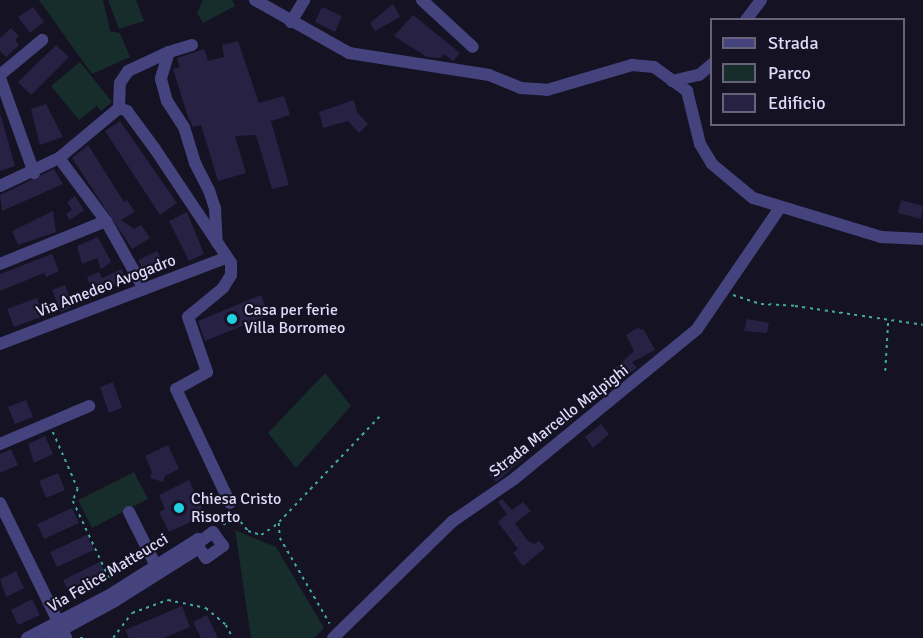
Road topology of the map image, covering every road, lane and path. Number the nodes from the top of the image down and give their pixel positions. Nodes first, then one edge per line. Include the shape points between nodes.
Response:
1 (255, 0) edge
2 (304, 0) edge
3 (422, 0) edge
4 (761, 0) edge
5 (748, 18) edge
6 (291, 22) junction
7 (42, 40) dead end
8 (192, 45) dead end
9 (473, 47) dead end
10 (169, 52) junction
11 (710, 65) edge
12 (0, 76) edge
13 (672, 81) junction
14 (119, 108) junction
15 (59, 158) junction
16 (34, 173) junction
17 (0, 186) edge
18 (780, 208) junction
19 (106, 220) junction
20 (923, 239) edge
21 (217, 244) junction
22 (225, 258) junction
23 (0, 264) edge
24 (144, 289) junction
25 (723, 291) junction
26 (888, 321) junction
27 (923, 325) edge
28 (1, 339) edge
29 (885, 371) dead end
30 (89, 405) dead end
31 (380, 416) dead end
32 (54, 420) junction
33 (0, 444) edge
34 (0, 503) edge
35 (230, 503) dead end
36 (129, 512) dead end
37 (279, 523) junction
38 (213, 532) junction
39 (198, 543) junction
40 (156, 566) junction
41 (115, 591) junction
42 (61, 630) edge
43 (335, 636) edge
44 (27, 638) edge
45 (47, 638) edge
46 (113, 638) edge
47 (233, 638) edge

1 - 6 street
2 - 6 street
3 - 9 street
4 - 5 street
6 - 13 street via 349,53 489,75 521,88 547,90 632,65 654,67
7 - 12 street
8 - 10 street
10 - 14 street via 128,71 120,83
10 - 21 street via 160,79 209,190 215,209
11 - 13 street via 699,75
12 - 16 street
13 - 18 street via 687,91 700,144 712,164 753,198
14 - 15 street
14 - 21 street via 127,111 182,187
15 - 16 street
15 - 19 street
16 - 17 street
18 - 20 street via 881,237
18 - 25 street, Strada Marcello Malpighi
19 - 23 street
19 - 24 street
21 - 22 street
22 - 24 street, Via Amedeo Avogadro
22 - 35 street via 231,263 231,275 223,288 188,317 207,372 176,389
24 - 28 street, Via Amedeo Avogadro
25 - 26 path via 761,304
25 - 43 street, Strada Marcello Malpighi via 697,328 658,363 514,479 453,521
26 - 27 path
26 - 29 path
30 - 32 street
31 - 37 path
32 - 33 street
32 - 41 path via 78,489 73,501
34 - 42 street
36 - 40 street
37 - 38 path via 261,535 248,531 236,516
37 - 43 path via 280,538
38 - 39 street
38 - 39 street via 223,546 206,558
39 - 40 street, Via Felice Matteucci
39 - 42 street, Via Felice Matteucci
40 - 41 street, Via Felice Matteucci
41 - 42 street, Via Felice Matteucci
42 - 44 street, Via Felice Matteucci
42 - 45 street, Via Felice Matteucci
46 - 47 path via 132,613 168,600 206,608 226,625

